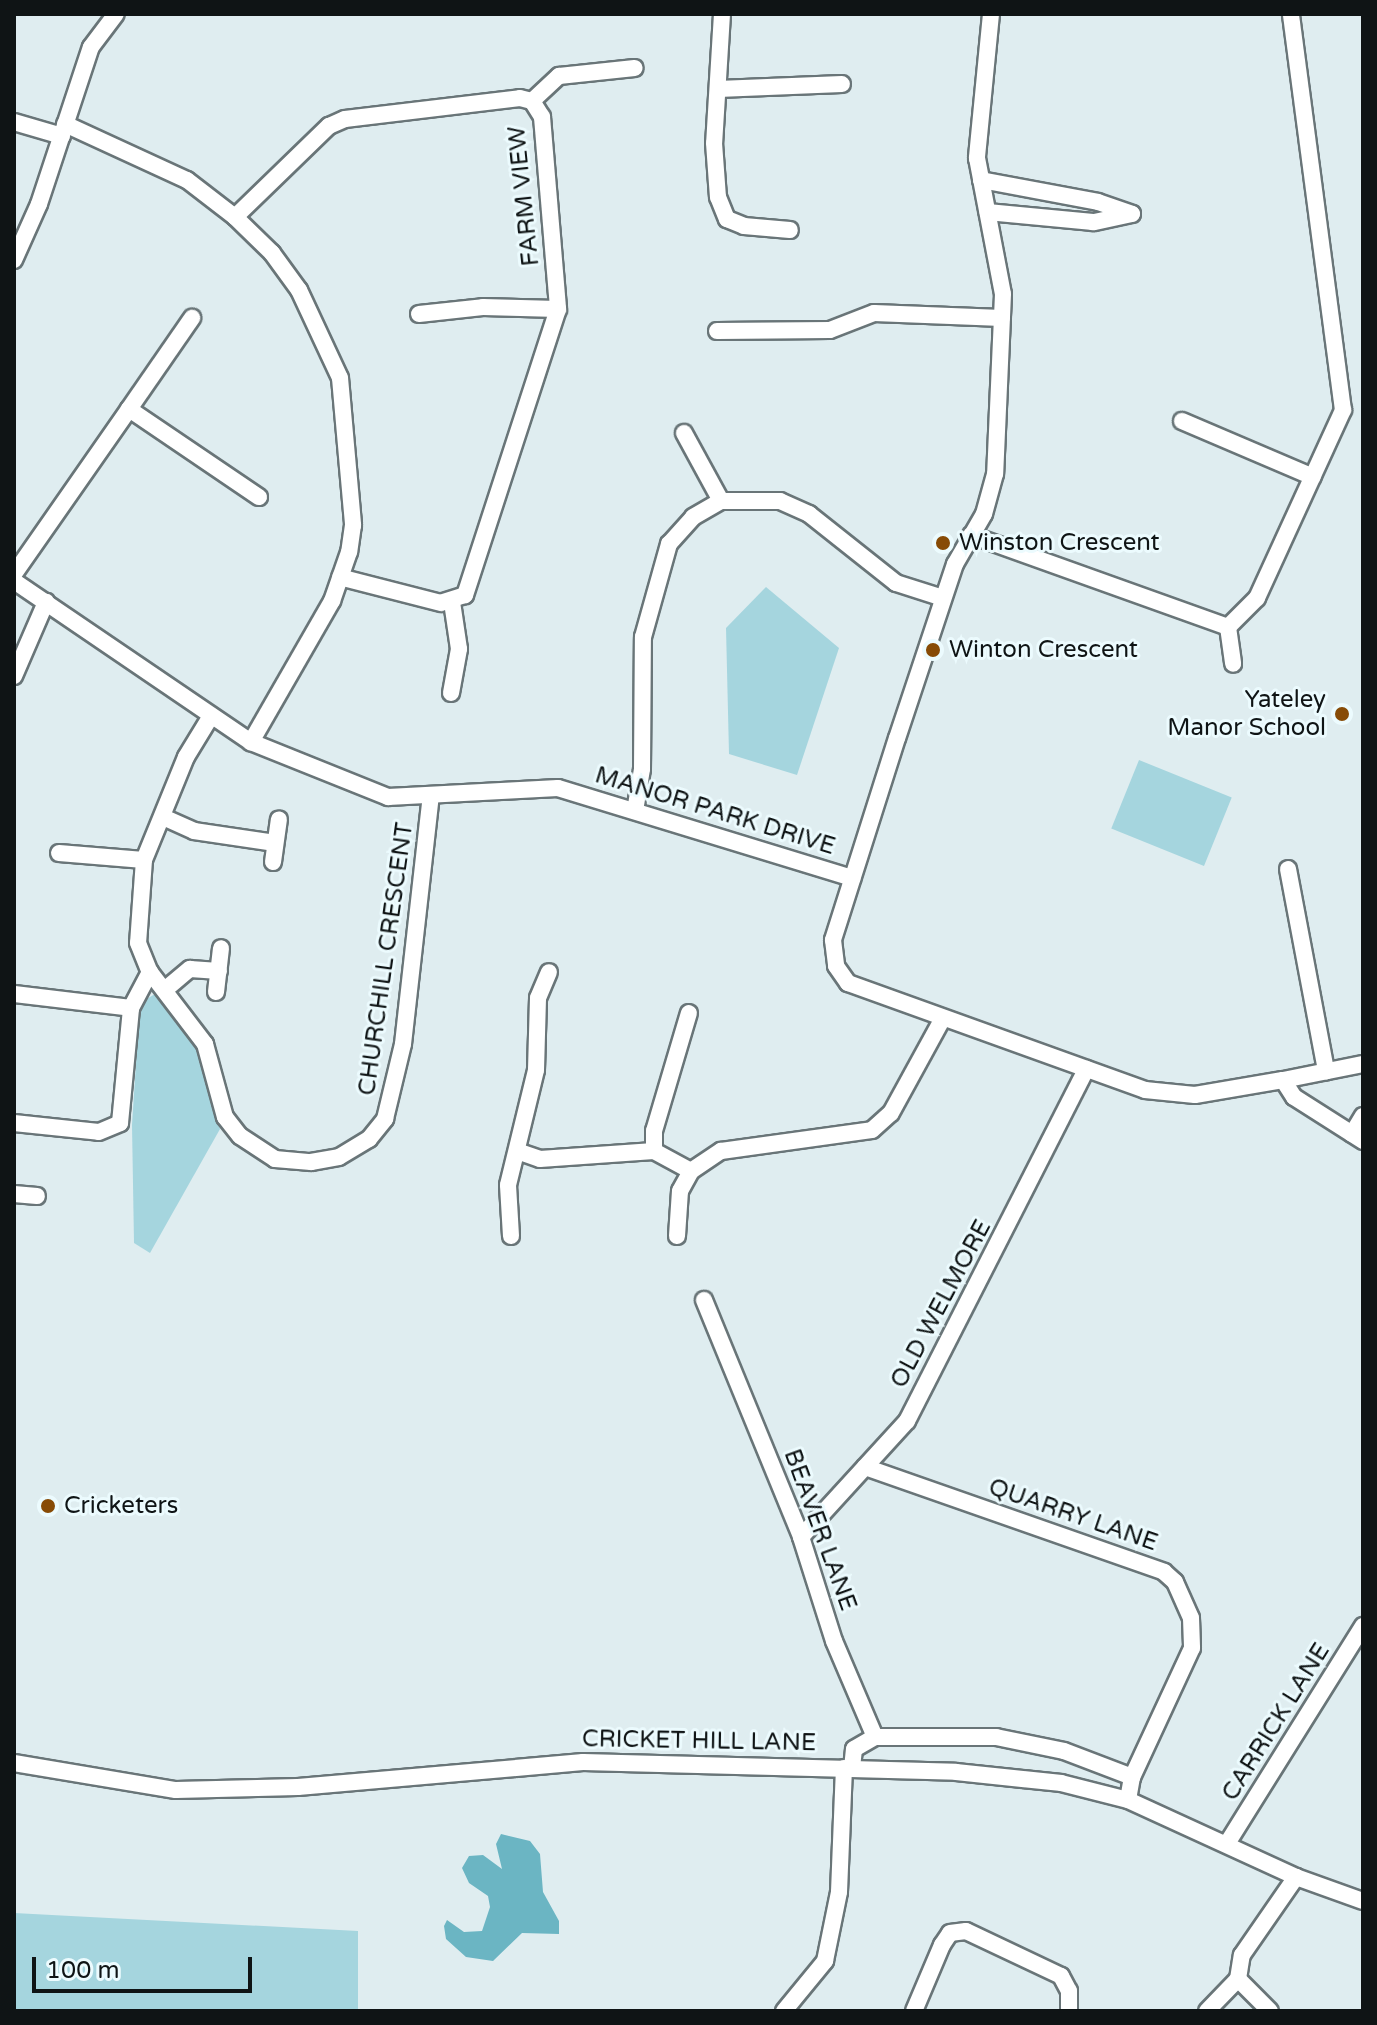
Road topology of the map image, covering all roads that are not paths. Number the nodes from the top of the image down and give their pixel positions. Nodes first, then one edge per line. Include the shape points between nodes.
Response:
1 (116, 14) edge
2 (722, 14) edge
3 (991, 14) edge
4 (1291, 14) edge
5 (635, 68) dead end
6 (842, 84) dead end
7 (718, 89) junction
8 (532, 101) junction
9 (14, 122) edge
10 (64, 130) junction
11 (981, 180) junction
12 (987, 212) junction
13 (235, 217) junction
14 (790, 230) dead end
15 (14, 260) edge
16 (558, 309) junction
17 (419, 314) dead end
18 (192, 318) dead end
19 (1002, 318) junction
20 (717, 331) dead end
21 (129, 409) junction
22 (1182, 421) dead end
23 (684, 433) dead end
24 (1313, 477) junction
25 (259, 497) dead end
26 (721, 501) junction
27 (971, 535) junction
28 (14, 574) edge
29 (340, 577) junction
30 (14, 581) edge
31 (943, 598) junction
32 (46, 602) junction
33 (452, 602) junction
34 (1228, 627) junction
35 (1233, 664) dead end
36 (14, 676) edge
37 (451, 693) dead end
38 (211, 716) junction
39 (251, 742) junction
40 (431, 796) junction
41 (635, 811) junction
42 (163, 817) junction
43 (279, 819) dead end
44 (275, 843) junction
45 (59, 853) dead end
46 (144, 860) junction
47 (273, 862) dead end
48 (1288, 869) dead end
49 (853, 878) junction
50 (221, 948) dead end
51 (219, 971) junction
52 (150, 972) junction
53 (549, 972) dead end
54 (167, 988) junction
55 (216, 992) dead end
56 (14, 994) edge
57 (131, 1008) junction
58 (689, 1013) dead end
59 (943, 1018) junction
60 (1363, 1064) edge
61 (1086, 1069) junction
62 (1326, 1071) junction
63 (1283, 1080) junction
64 (1363, 1116) edge
65 (14, 1123) edge
66 (1358, 1137) edge
67 (517, 1151) junction
68 (654, 1151) junction
69 (691, 1171) junction
70 (14, 1194) edge
71 (37, 1196) dead end
72 (511, 1236) dead end
73 (677, 1236) dead end
74 (704, 1300) dead end
75 (865, 1467) junction
76 (801, 1537) junction
77 (1363, 1626) edge
78 (875, 1737) junction
79 (14, 1763) edge
80 (848, 1768) junction
81 (1132, 1777) junction
82 (1128, 1800) junction
83 (1228, 1842) junction
84 (1296, 1877) junction
85 (1363, 1901) edge
86 (1238, 1979) junction
87 (784, 2011) edge
88 (914, 2011) edge
89 (1069, 2011) edge
90 (1207, 2011) edge
91 (1270, 2011) edge

1 - 10 street via 91,47
2 - 7 street
3 - 11 street via 977,158
4 - 24 street via 1343,410
5 - 8 street via 559,76
6 - 7 street
7 - 14 street via 718,197 727,219
8 - 13 street, FARM VIEW via 345,119 329,126
8 - 16 street, FARM VIEW via 542,117
9 - 10 street
10 - 13 street via 187,180
10 - 15 street
11 - 12 street
11 - 12 street via 1098,202 1132,214 1093,222
12 - 19 street via 1003,294
13 - 29 street via 272,253 299,290 340,378 353,525
16 - 17 street via 483,307
16 - 33 street, FARM VIEW via 470,582 465,595
18 - 21 street
19 - 20 street via 874,313 830,330
19 - 27 street via 995,474 984,514
21 - 25 street
21 - 28 street
22 - 24 street
23 - 26 street
24 - 34 street via 1257,598
26 - 31 street via 780,501 809,514 896,583
26 - 41 street via 693,517 669,544 654,583 640,677 642,769
27 - 31 street
27 - 34 street
29 - 33 street
29 - 39 street
30 - 32 street, MANOR PARK DRIVE
31 - 49 street
32 - 36 street
32 - 38 street, MANOR PARK DRIVE
33 - 37 street via 459,649
34 - 35 street
38 - 39 street, MANOR PARK DRIVE
38 - 42 street, CHURCHILL CRESCENT via 186,757
39 - 40 street, MANOR PARK DRIVE via 388,797
40 - 41 street, MANOR PARK DRIVE via 558,788
40 - 54 street, CHURCHILL CRESCENT via 395,1093 385,1119 369,1139 339,1157 311,1162 275,1159 240,1136 225,1117 205,1044
41 - 49 street, MANOR PARK DRIVE
42 - 44 street via 194,831
42 - 46 street, CHURCHILL CRESCENT
43 - 44 street
44 - 47 street
45 - 46 street
46 - 52 street, CHURCHILL CRESCENT via 138,943
48 - 62 street
49 - 59 street, MANOR PARK DRIVE via 833,940 836,966 848,983
50 - 51 street
51 - 54 street via 190,969
51 - 55 street
52 - 54 street, CHURCHILL CRESCENT
52 - 57 street
53 - 67 street via 538,998 536,1070
56 - 57 street
57 - 65 street via 120,1123 99,1132
58 - 68 street via 654,1131
59 - 61 street, MANOR PARK DRIVE
59 - 69 street via 891,1113 872,1130 721,1151
60 - 62 street, MANOR PARK DRIVE
61 - 63 street, MANOR PARK DRIVE via 1145,1090 1195,1095
61 - 75 street, OLD WELMORE via 907,1421
62 - 63 street, MANOR PARK DRIVE
63 - 66 street via 1294,1097
64 - 66 street
67 - 68 street via 540,1159
67 - 72 street via 508,1185
68 - 69 street
69 - 73 street via 676,1204
70 - 71 street
74 - 76 street, BEAVER LANE
75 - 76 street, OLD WELMORE
75 - 81 street, QUARRY LANE via 1164,1572 1175,1582 1191,1618 1192,1648
76 - 78 street, BEAVER LANE via 834,1641
77 - 83 street, CARRICK LANE
78 - 80 street via 854,1749
78 - 81 street via 996,1737 1064,1751
79 - 80 street, CRICKET HILL LANE via 176,1790 298,1787 583,1762
80 - 82 street, CRICKET HILL LANE via 1061,1783
80 - 87 street via 839,1892 825,1961
81 - 82 street, QUARRY LANE
82 - 83 street, CRICKET HILL LANE
83 - 84 street, CRICKET HILL LANE
84 - 85 street, CRICKET HILL LANE
84 - 86 street via 1242,1955
86 - 90 street
86 - 91 street
88 - 89 street via 942,1945 950,1933 966,1931 1061,1976 1069,1991

